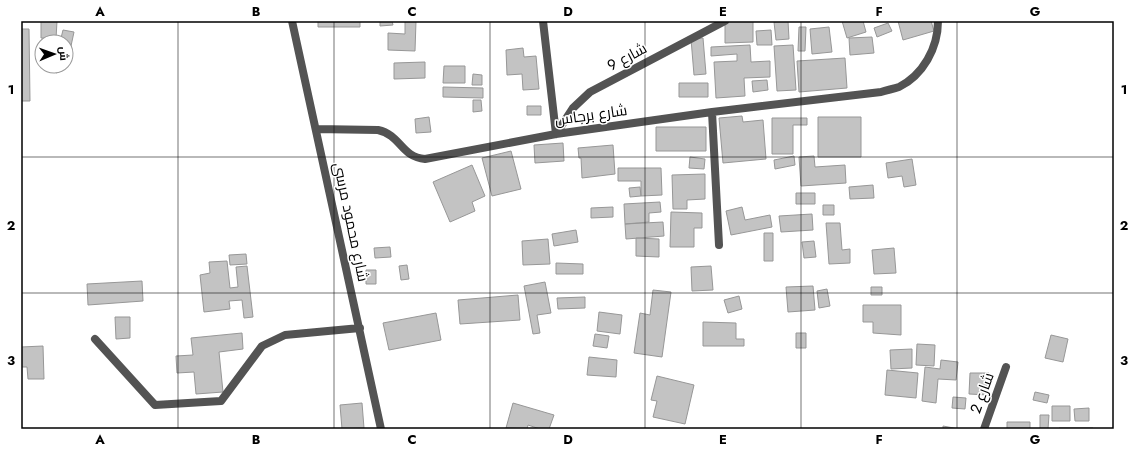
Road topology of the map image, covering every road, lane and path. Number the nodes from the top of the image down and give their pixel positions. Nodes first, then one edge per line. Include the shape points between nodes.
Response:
1 (292, 21) edge
2 (542, 21) edge
3 (725, 21) edge
4 (938, 21) edge
5 (712, 112) junction
6 (316, 129) junction
7 (556, 134) junction
8 (719, 245) dead end
9 (360, 328) junction
10 (95, 339) dead end
11 (1006, 367) dead end
12 (381, 429) edge
13 (984, 429) edge

1 - 6 street, شارع محمود مرسى
2 - 7 street
3 - 7 street, شارع 9 via 590,92 573,108
4 - 5 street, شارع برجاس via 934,46 926,62 914,76 898,87 881,92
5 - 7 street, شارع برجاس
5 - 8 street
6 - 7 street, شارع برجاس via 378,130 391,135 411,156 425,159
6 - 9 street, شارع محمود مرسى
9 - 10 street via 285,335 262,346 221,401 155,405
9 - 12 street, شارع محمود مرسى
11 - 13 street, شارع 2

